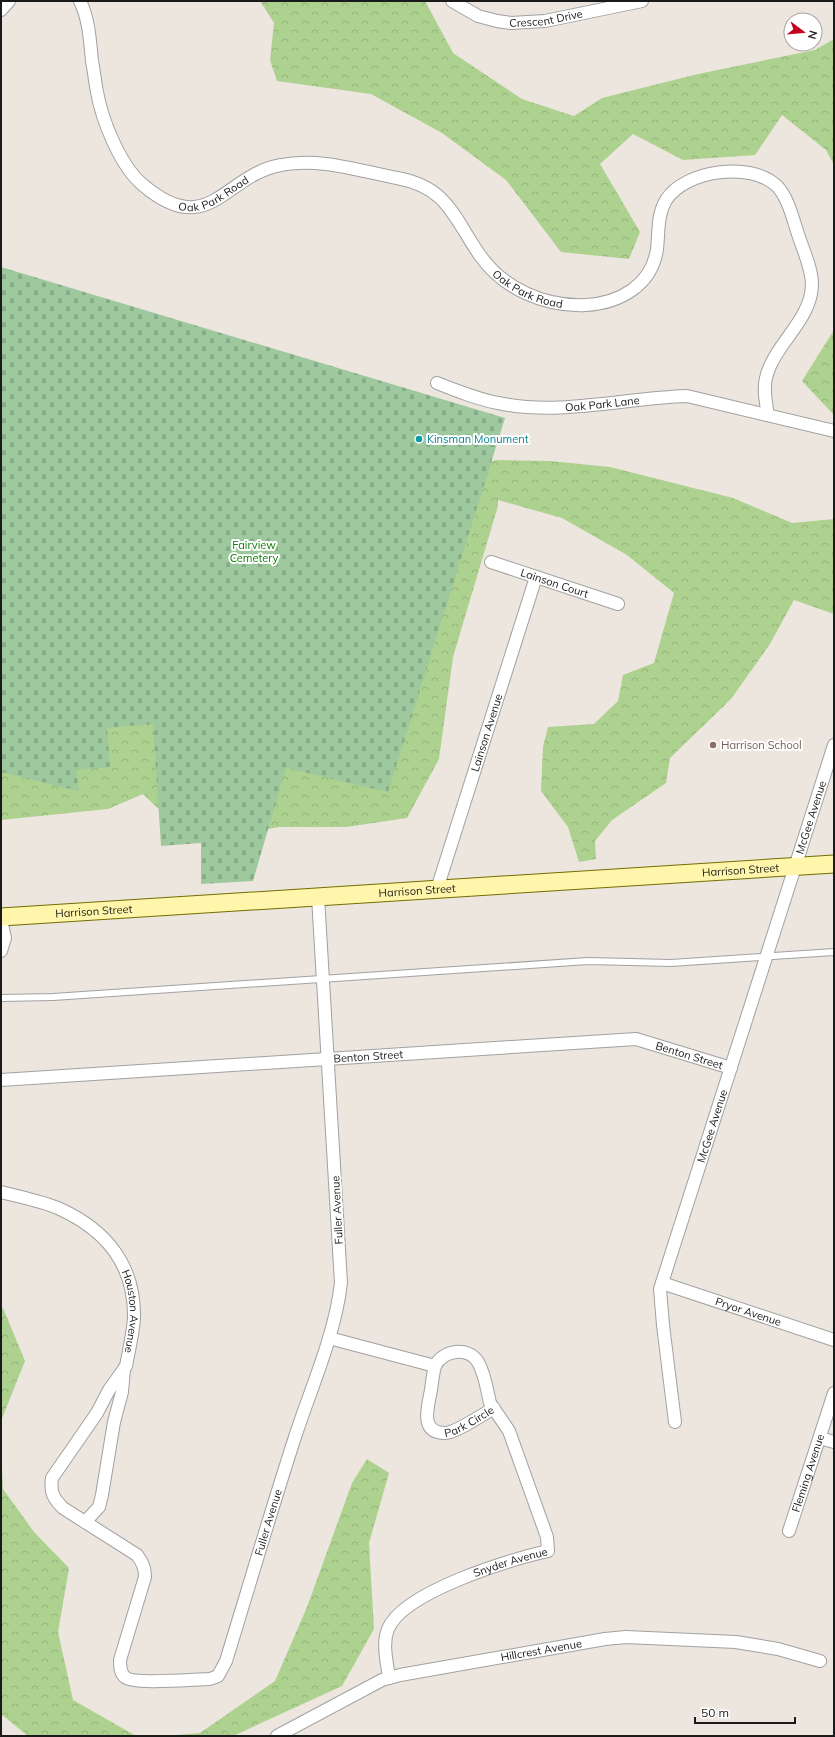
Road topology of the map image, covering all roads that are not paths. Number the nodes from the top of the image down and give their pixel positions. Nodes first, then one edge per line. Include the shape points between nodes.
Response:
1 (9, 1) edge
2 (80, 1) edge
3 (452, 1) edge
4 (642, 1) edge
5 (1, 10) edge
6 (437, 383) dead end
7 (768, 415) junction
8 (834, 431) edge
9 (491, 562) dead end
10 (536, 577) junction
11 (618, 604) dead end
12 (834, 745) edge
13 (830, 769) edge
14 (834, 864) edge
15 (795, 867) junction
16 (437, 889) junction
17 (318, 897) junction
18 (1, 917) edge
19 (1, 920) edge
20 (1, 951) edge
21 (834, 952) edge
22 (767, 958) junction
23 (323, 979) junction
24 (1, 998) edge
25 (328, 1059) junction
26 (731, 1068) junction
27 (1, 1080) edge
28 (1, 1192) edge
29 (662, 1283) junction
30 (328, 1338) junction
31 (834, 1340) edge
32 (436, 1366) junction
33 (124, 1369) junction
34 (834, 1393) edge
35 (494, 1408) junction
36 (675, 1422) dead end
37 (820, 1438) junction
38 (834, 1442) edge
39 (85, 1522) junction
40 (789, 1531) dead end
41 (820, 1661) dead end
42 (389, 1678) junction
43 (277, 1736) edge

1 - 5 street
2 - 7 street, Oak Park Road via 87,22 97,93 113,139 133,175 162,199 181,206 207,205 270,167 294,163 328,165 409,180 425,186 451,208 480,256 491,269 520,291 553,303 589,305 608,302 628,294 640,284 656,257 661,210 670,194 686,182 711,174 740,171 762,176 774,184 787,202 812,283 808,305 771,364 765,379 764,392
3 - 4 street, Crescent Drive via 478,16 496,22 511,23 545,20
6 - 7 street, Oak Park Lane via 479,399 509,405 564,407 687,396
7 - 8 street
9 - 10 street, Lainson Court
10 - 11 street, Lainson Court
10 - 16 street, Lainson Avenue
12 - 13 street, McGee Avenue
13 - 15 street, McGee Avenue
14 - 15 street, Harrison Street
15 - 16 street, Harrison Street
15 - 22 street, McGee Avenue
16 - 17 street, Harrison Street
17 - 18 street, Harrison Street
17 - 23 street, Fuller Avenue
19 - 20 street via 5,938
21 - 22 lane
22 - 23 lane via 671,963 588,961
22 - 26 street, McGee Avenue
23 - 24 lane via 53,997
23 - 25 street, Fuller Avenue
25 - 26 street, Benton Street via 636,1039
25 - 27 street, Benton Street
25 - 30 street, Fuller Avenue via 342,1284
26 - 29 street, McGee Avenue
28 - 33 street, Houston Avenue via 59,1208 89,1224 110,1245 123,1264 131,1286 134,1318
29 - 31 street, Pryor Avenue
29 - 36 street, McGee Avenue via 660,1289 663,1325
30 - 32 street
30 - 39 street, Fuller Avenue via 226,1660 218,1676 210,1679 143,1681 132,1681 125,1677 120,1670 120,1660 145,1570 137,1555
32 - 35 street, Park Circle via 447,1354 464,1352 471,1355 478,1362 490,1403
32 - 35 street, Park Circle via 426,1419 430,1428 446,1433
33 - 39 street, Houston Avenue via 122,1392 99,1507
33 - 39 street, Fuller Avenue via 52,1478 50,1487 53,1498
34 - 37 street, Fleming Avenue
35 - 42 street, Snyder Avenue via 509,1431 547,1538 548,1550 518,1557 475,1573 421,1599 397,1616 386,1638
37 - 38 street
37 - 40 street, Fleming Avenue
41 - 42 street, Hillcrest Avenue via 778,1649 736,1642 626,1637
42 - 43 street, Hillcrest Avenue

